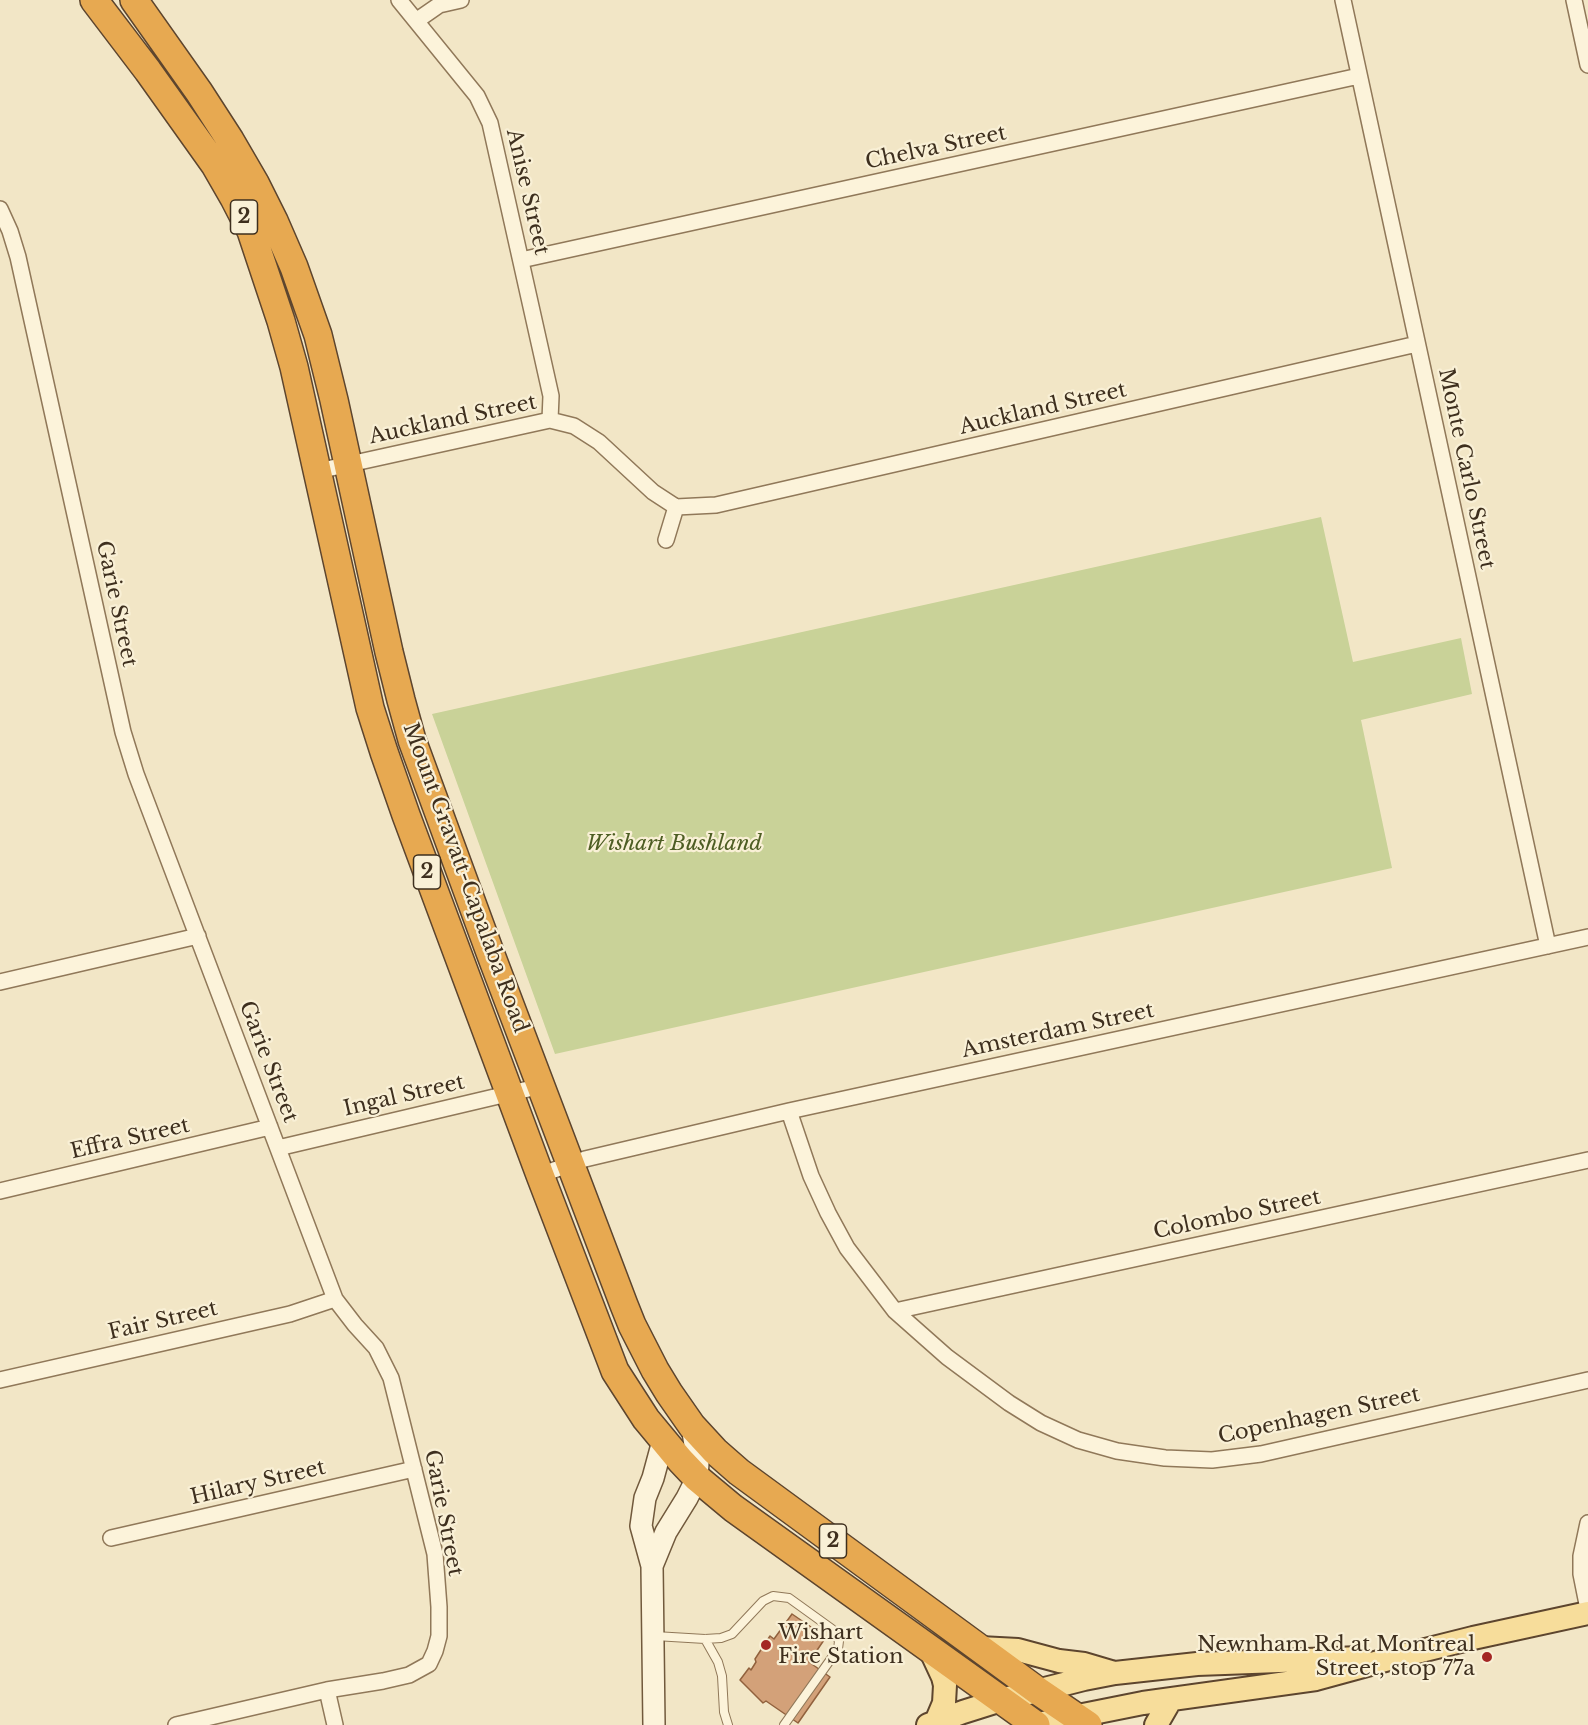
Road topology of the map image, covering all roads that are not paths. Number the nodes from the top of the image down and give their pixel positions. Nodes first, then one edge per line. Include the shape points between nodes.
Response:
1 (94, 0) edge
2 (134, 0) edge
3 (399, 0) edge
4 (461, 0) edge
5 (1343, 0) edge
6 (1574, 0) edge
7 (417, 21) junction
8 (1588, 65) edge
9 (1359, 76) junction
10 (0, 209) edge
11 (521, 260) junction
12 (1417, 344) junction
13 (550, 420) junction
14 (348, 464) junction
15 (318, 471) junction
16 (676, 507) junction
17 (666, 540) dead end
18 (198, 936) junction
19 (1588, 937) edge
20 (1548, 946) junction
21 (0, 982) edge
22 (541, 1086) junction
23 (510, 1093) junction
24 (789, 1111) junction
25 (270, 1127) junction
26 (278, 1148) junction
27 (1588, 1160) edge
28 (570, 1164) junction
29 (540, 1175) junction
30 (0, 1191) edge
31 (335, 1299) junction
32 (895, 1311) junction
33 (0, 1380) edge
34 (1588, 1380) edge
35 (692, 1426) junction
36 (663, 1441) junction
37 (414, 1468) junction
38 (698, 1478) junction
39 (1588, 1523) edge
40 (111, 1538) dead end
41 (652, 1566) junction
42 (1588, 1611) edge
43 (654, 1636) junction
44 (705, 1639) junction
45 (980, 1648) junction
46 (930, 1649) junction
47 (1393, 1658) junction
48 (1115, 1673) junction
49 (327, 1690) junction
50 (1038, 1691) junction
51 (1171, 1699) junction
52 (1001, 1700) junction
53 (1081, 1720) edge
54 (932, 1723) edge
55 (176, 1725) edge
56 (335, 1725) edge
57 (654, 1725) edge
58 (728, 1725) edge
59 (784, 1725) edge
60 (1035, 1725) edge
61 (1156, 1725) edge

1 - 15 highway, Mount Gravatt-Capalaba Road / 2 via 215,165 251,231 282,321
2 - 14 highway, Mount Gravatt-Capalaba Road / 2 via 230,140 274,221 318,335
3 - 7 street, Anise Street
4 - 7 street via 439,5
5 - 9 street, Monte Carlo Street
6 - 8 street
7 - 11 street, Anise Street via 477,96 490,123
9 - 11 street, Chelva Street
9 - 12 street, Monte Carlo Street
10 - 18 street, Garie Street via 18,257 123,732
11 - 13 street, Anise Street via 551,396
12 - 16 street, Auckland Street via 716,505
12 - 20 street, Monte Carlo Street
13 - 14 street, Auckland Street
13 - 16 street, Auckland Street via 574,426 599,442 653,492
14 - 15 street, Auckland Street
14 - 22 highway, Mount Gravatt-Capalaba Road / 2 via 412,740
15 - 23 highway, Mount Gravatt-Capalaba Road / 2 via 370,708
16 - 17 street
18 - 21 street
18 - 25 street, Garie Street
19 - 20 street, Amsterdam Street
20 - 24 street, Amsterdam Street
22 - 23 street, Ingal Street
22 - 28 highway, Mount Gravatt-Capalaba Road / 2
23 - 26 street, Ingal Street
23 - 29 highway, Mount Gravatt-Capalaba Road / 2
24 - 28 street, Amsterdam Street
24 - 32 street, Copenhagen Street via 812,1176 846,1248
25 - 26 street, Garie Street
25 - 30 street, Effra Street
26 - 31 street, Garie Street
27 - 32 street, Colombo Street
28 - 29 street, Amsterdam Street
28 - 35 highway, Mount Gravatt-Capalaba Road / 2 via 632,1325 655,1370
29 - 36 highway, Mount Gravatt-Capalaba Road / 2 via 615,1371
31 - 33 street, Fair Street via 290,1314
31 - 37 street, Garie Street via 376,1348 391,1378
32 - 34 street, Copenhagen Street via 947,1357 1041,1423 1078,1440 1165,1458 1212,1460 1261,1454
35 - 38 main road
35 - 45 highway, Mount Gravatt-Capalaba Road / 2 via 762,1491
36 - 38 highway, Mount Gravatt-Capalaba Road / 2
36 - 41 main road via 642,1512 641,1526
37 - 40 street, Hilary Street
37 - 49 street, Garie Street via 435,1554 439,1627 435,1652 429,1664 409,1675
38 - 41 main road via 666,1532
38 - 46 highway, Mount Gravatt-Capalaba Road / 2 via 733,1508
39 - 42 street via 1581,1574
41 - 43 main road
42 - 47 main road
43 - 44 lane
43 - 57 main road
44 - 58 lane via 722,1676
44 - 59 lane via 732,1634 772,1596 789,1598 831,1629 839,1641 838,1649
45 - 48 main road via 1018,1650
45 - 50 highway, Mount Gravatt-Capalaba Road / 2
46 - 52 highway, Mount Gravatt-Capalaba Road / 2
46 - 54 main road via 945,1685 944,1703
47 - 48 main road via 1197,1664
47 - 51 main road via 1316,1679
48 - 50 main road
49 - 55 street, Garie Street
49 - 56 street
50 - 52 main road
50 - 53 highway, Mount Gravatt-Capalaba Road / 2
51 - 53 main road via 1115,1708
51 - 61 main road
52 - 54 main road
52 - 60 highway, Mount Gravatt-Capalaba Road / 2
53 - 60 main road

